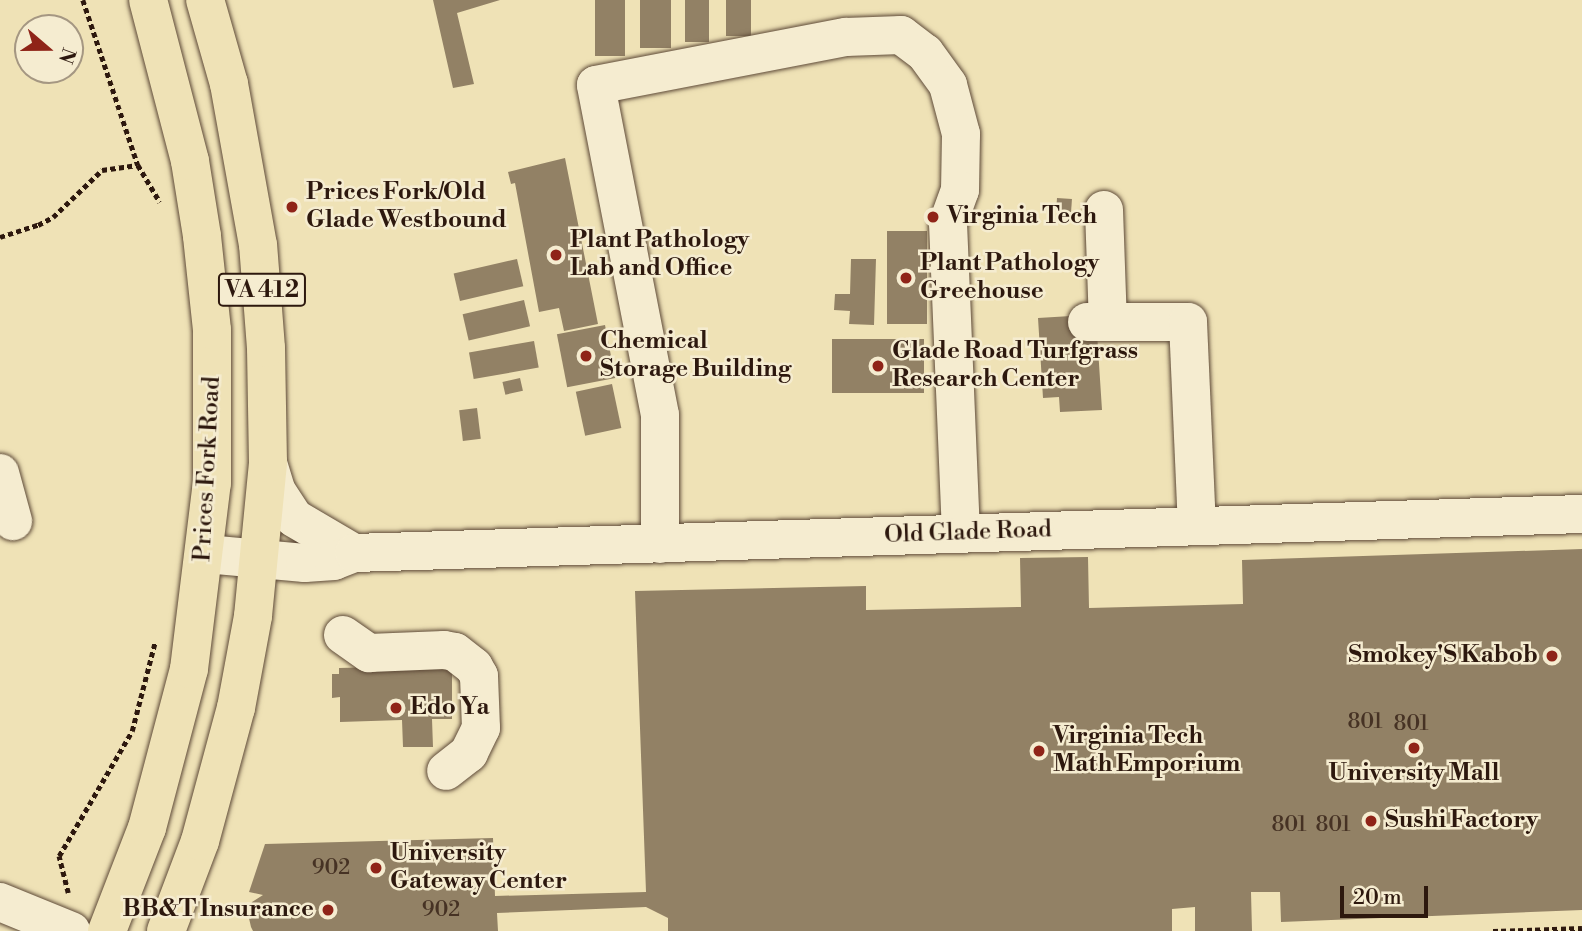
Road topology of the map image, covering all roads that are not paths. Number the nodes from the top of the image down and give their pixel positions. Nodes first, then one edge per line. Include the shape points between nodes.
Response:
1 (148, 0) edge
2 (205, 0) edge
3 (1104, 210) dead end
4 (268, 463) junction
5 (0, 473) edge
6 (1582, 514) edge
7 (13, 522) dead end
8 (1197, 526) junction
9 (961, 533) junction
10 (660, 544) junction
11 (354, 553) junction
12 (206, 554) junction
13 (260, 560) junction
14 (343, 635) dead end
15 (446, 771) dead end
16 (0, 902) edge
17 (71, 931) edge
18 (107, 931) edge
19 (166, 931) edge

1 - 12 main road, Prices Fork Road / VA 412 via 190,161 212,330 212,483
2 - 4 main road, VA 412 via 229,84 258,245 267,348
3 - 8 street via 1098,322 1188,322
4 - 11 street via 276,490 295,518
4 - 13 main road, VA 412
5 - 7 street
6 - 8 street, Old Glade Road
8 - 9 street, Old Glade Road
9 - 10 street, Old Glade Road
9 - 10 street via 948,223 960,190 961,134 948,85 925,53 901,35 846,37 596,85 660,415
10 - 11 street, Old Glade Road
11 - 13 street, Old Glade Road via 334,561
12 - 13 street, Old Glade Road
12 - 18 main road, Prices Fork Road / VA 412 via 189,669 171,741 147,828
13 - 19 main road, VA 412 via 225,754 200,841
14 - 15 street via 369,653 444,650 456,652 474,667 479,676 481,728 469,753
16 - 17 street

